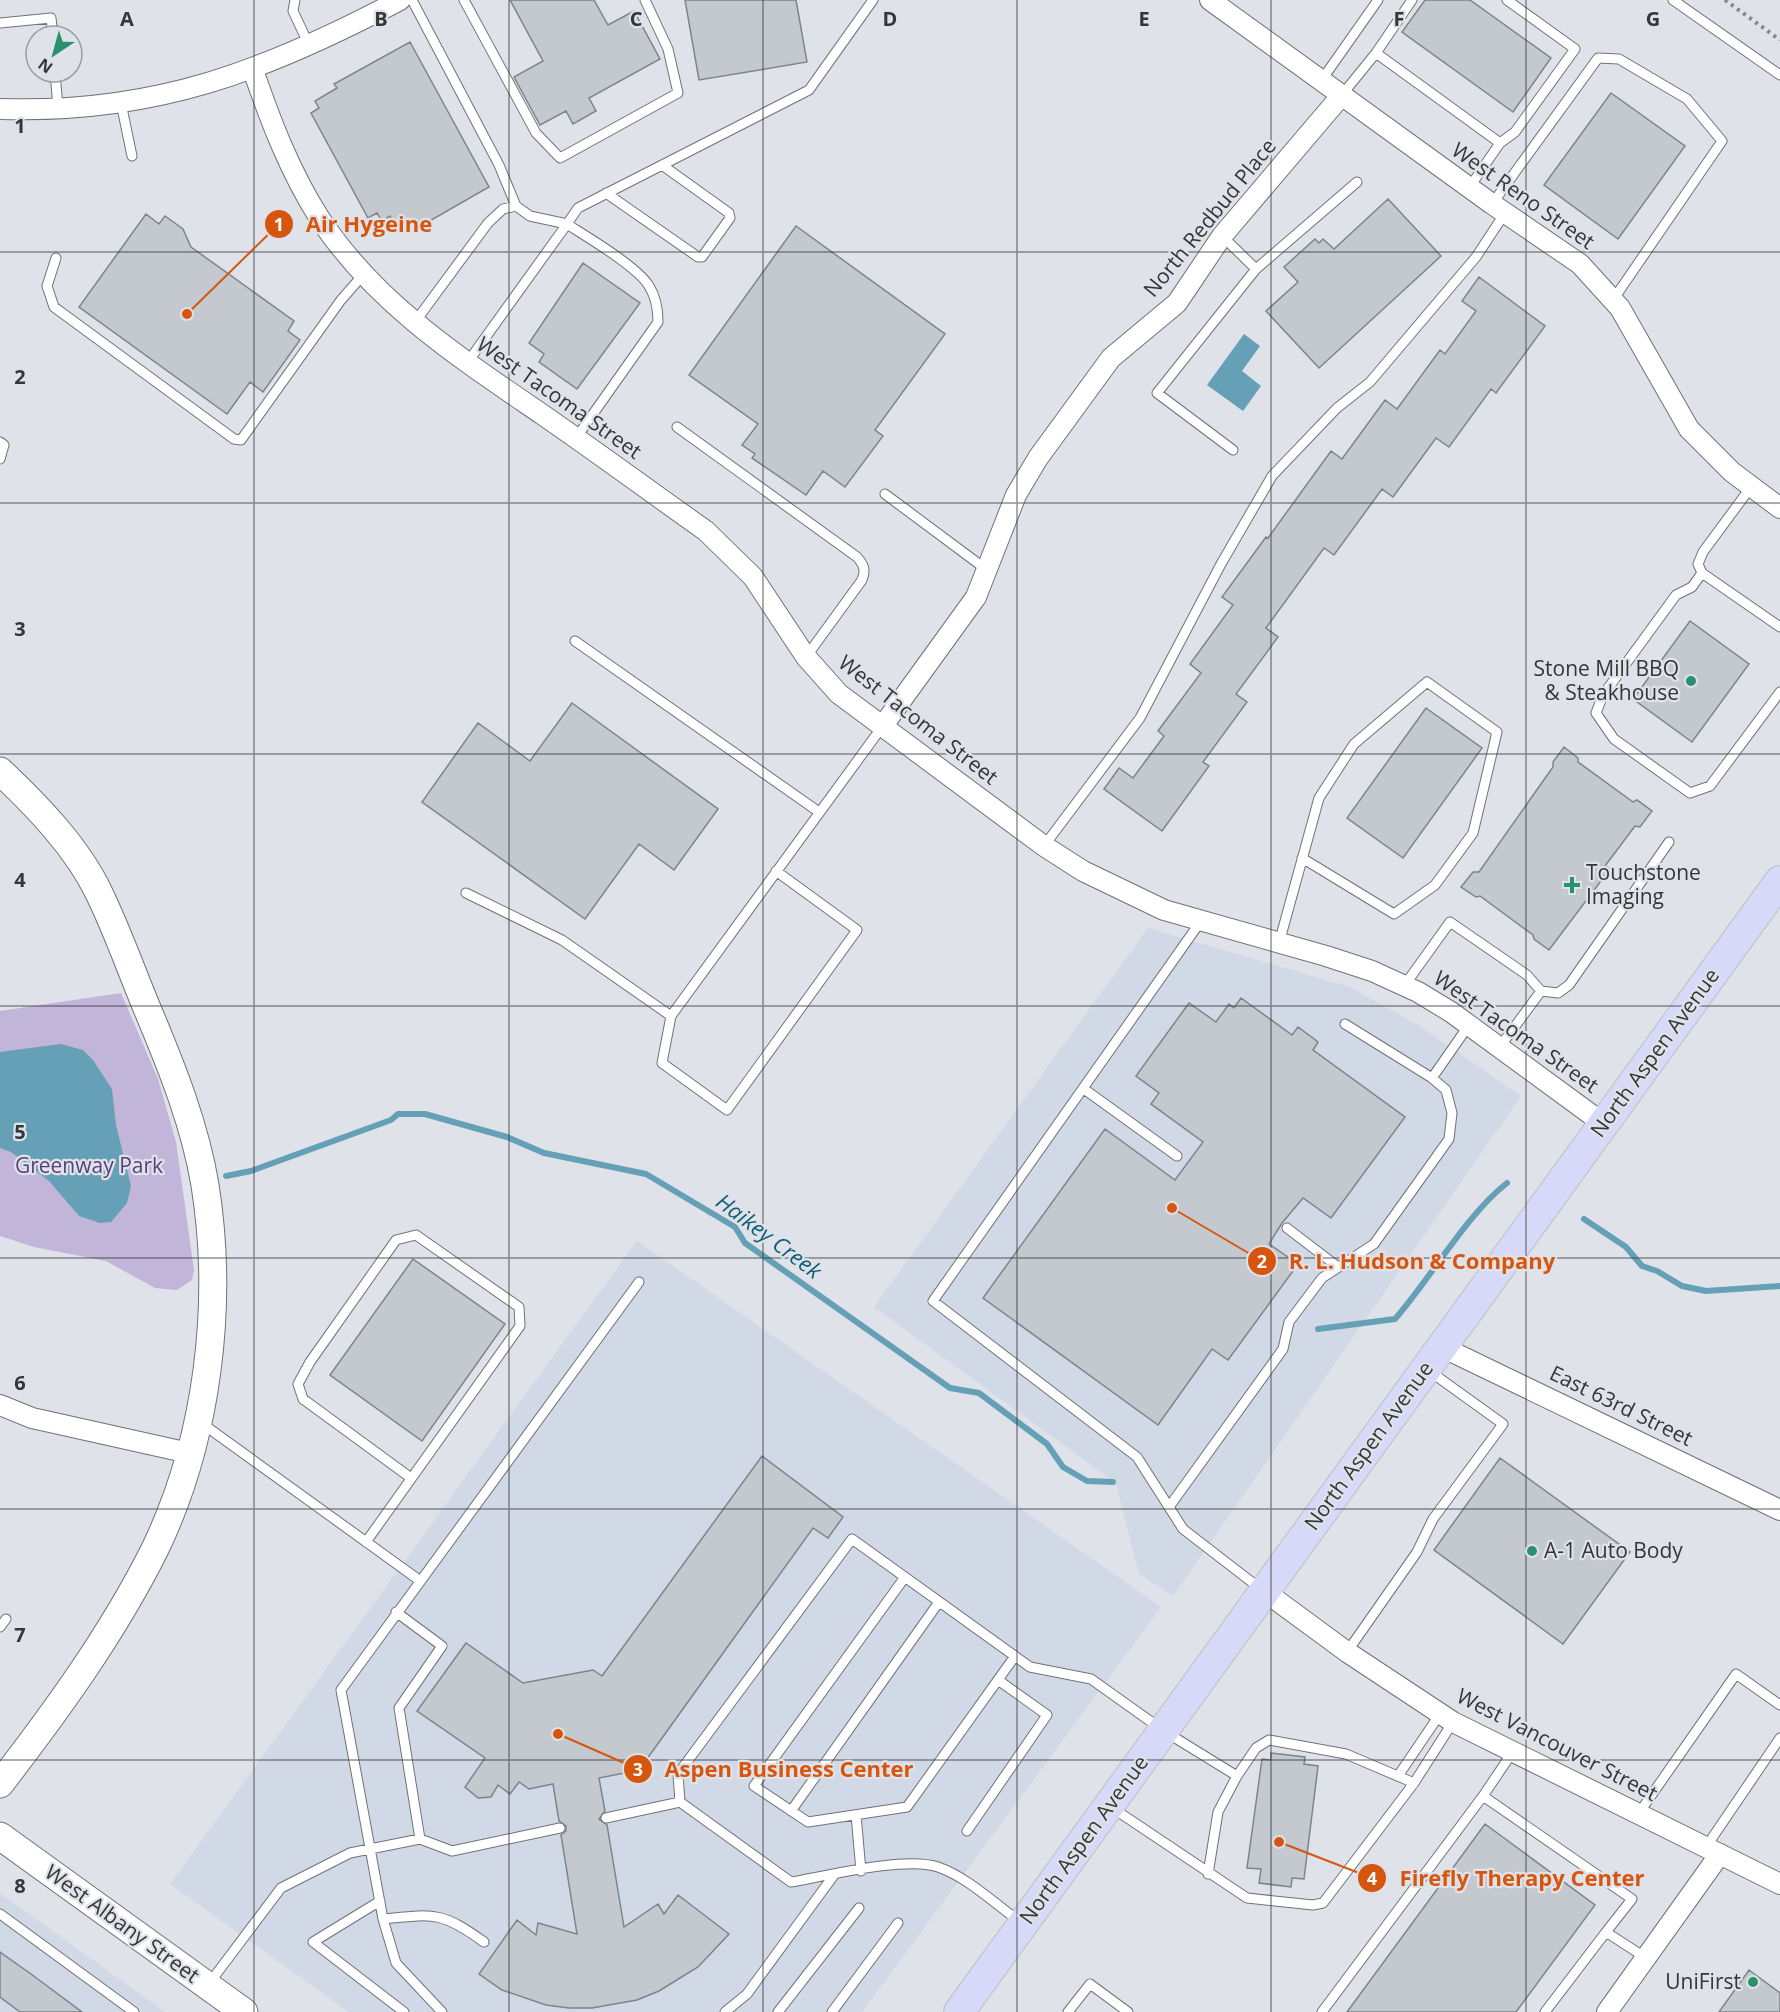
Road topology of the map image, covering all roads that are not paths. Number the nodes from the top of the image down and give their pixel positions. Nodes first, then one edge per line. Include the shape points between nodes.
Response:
1 (295, 0) edge
2 (400, 0) edge
3 (412, 0) edge
4 (464, 0) edge
5 (645, 0) edge
6 (873, 0) edge
7 (1210, 0) edge
8 (1378, 0) edge
9 (1413, 0) edge
10 (1507, 0) edge
11 (1673, 0) edge
12 (0, 23) edge
13 (52, 24) edge
14 (310, 46) junction
15 (1376, 53) junction
16 (253, 70) junction
17 (1780, 75) edge
18 (1321, 81) junction
19 (56, 84) edge
20 (1341, 96) junction
21 (121, 103) junction
22 (58, 108) junction
23 (0, 109) edge
24 (1500, 143) junction
25 (132, 156) dead end
26 (662, 165) junction
27 (1357, 182) dead end
28 (1468, 188) junction
29 (606, 193) junction
30 (516, 206) junction
31 (1498, 209) junction
32 (567, 224) junction
33 (1222, 236) junction
34 (56, 258) dead end
35 (1256, 269) junction
36 (363, 275) junction
37 (1613, 300) junction
38 (414, 323) junction
39 (467, 363) junction
40 (677, 427) dead end
41 (576, 438) junction
42 (0, 442) edge
43 (1233, 450) dead end
44 (0, 459) edge
45 (1751, 487) junction
46 (885, 494) dead end
47 (1780, 508) edge
48 (987, 570) junction
49 (1702, 573) junction
50 (1780, 627) edge
51 (575, 641) dead end
52 (806, 657) junction
53 (1780, 692) edge
54 (882, 727) junction
55 (0, 771) edge
56 (819, 812) junction
57 (1669, 842) dead end
58 (1044, 846) junction
59 (1302, 858) junction
60 (776, 871) junction
61 (1780, 881) edge
62 (466, 893) dead end
63 (1201, 921) junction
64 (1279, 943) junction
65 (1404, 986) junction
66 (1541, 991) junction
67 (671, 1016) junction
68 (1345, 1024) dead end
69 (1469, 1025) junction
70 (1500, 1048) junction
71 (1432, 1078) junction
72 (1084, 1089) junction
73 (1604, 1124) junction
74 (1177, 1156) dead end
75 (1287, 1228) dead end
76 (1338, 1267) junction
77 (639, 1282) dead end
78 (1434, 1358) junction
79 (0, 1405) edge
80 (198, 1420) junction
81 (189, 1453) junction
82 (411, 1478) junction
83 (1169, 1507) junction
84 (1780, 1510) edge
85 (366, 1542) junction
86 (905, 1577) junction
87 (419, 1580) junction
88 (1264, 1592) junction
89 (939, 1602) junction
90 (396, 1612) junction
91 (1347, 1652) junction
92 (1015, 1656) junction
93 (998, 1680) junction
94 (1780, 1705) edge
95 (1446, 1718) junction
96 (1164, 1731) junction
97 (1780, 1738) edge
98 (1512, 1754) junction
99 (1237, 1776) junction
100 (1398, 1776) junction
101 (1414, 1783) junction
102 (0, 1784) edge
103 (1483, 1796) junction
104 (680, 1802) junction
105 (1109, 1806) junction
106 (791, 1811) junction
107 (1639, 1813) junction
108 (856, 1815) junction
109 (606, 1818) dead end
110 (560, 1828) dead end
111 (967, 1831) dead end
112 (0, 1836) edge
113 (420, 1839) junction
114 (370, 1849) junction
115 (1713, 1850) junction
116 (861, 1871) junction
117 (1208, 1874) junction
118 (834, 1875) junction
119 (1780, 1884) edge
120 (380, 1901) junction
121 (859, 1908) dead end
122 (0, 1914) edge
123 (383, 1919) junction
124 (898, 1923) dead end
125 (1023, 1924) junction
126 (1606, 1932) junction
127 (484, 1942) dead end
128 (1646, 1958) junction
129 (225, 2002) edge
130 (134, 2012) edge
131 (404, 2012) edge
132 (442, 2012) edge
133 (725, 2012) edge
134 (778, 2012) edge
135 (832, 2012) edge
136 (959, 2012) edge
137 (1068, 2012) edge
138 (1128, 2012) edge
139 (1322, 2012) edge
140 (1545, 2012) edge
141 (1607, 2012) edge

1 - 14 lane via 293,11
2 - 14 street
3 - 30 lane via 499,165
4 - 5 lane via 536,133 560,158 678,93 668,49
6 - 26 lane via 809,90
7 - 18 street, West Reno Street
8 - 18 lane
9 - 15 lane
10 - 24 lane via 1575,49 1515,132
11 - 17 lane
12 - 13 lane via 51,18
14 - 16 street
15 - 20 lane
15 - 24 lane
16 - 21 street via 174,93
16 - 36 street, West Tacoma Street via 275,131 304,193
18 - 20 street, West Reno Street
19 - 22 lane
20 - 28 street, West Reno Street
20 - 33 street, North Redbud Place
21 - 22 street
21 - 25 lane
22 - 23 street
24 - 28 lane
26 - 29 lane
26 - 29 lane via 729,213 730,218 702,257
27 - 35 lane
28 - 31 street, West Reno Street
29 - 32 lane via 578,208
30 - 32 lane via 530,216
30 - 38 lane via 503,209 488,223
31 - 37 street, West Reno Street via 1580,264
31 - 37 lane via 1598,58 1619,59 1687,99 1722,141
31 - 58 lane via 1476,257 1370,382 1337,408 1272,476 1140,718
32 - 39 lane
32 - 41 lane via 648,284 658,305 658,322
33 - 35 lane
33 - 48 street, North Redbud Place via 1177,303 1111,358 1038,458 1016,495
34 - 36 lane via 47,286 54,307 234,439 241,440
35 - 43 lane via 1157,393
36 - 38 street, West Tacoma Street
37 - 45 street, West Reno Street via 1689,429
38 - 39 street, West Tacoma Street
39 - 41 street, West Tacoma Street
40 - 52 lane via 863,564 862,580
41 - 52 street, West Tacoma Street via 706,531 735,557 768,597
42 - 44 lane via 4,445
45 - 47 street, West Reno Street
45 - 49 lane via 1704,552 1698,564
46 - 48 lane
48 - 54 street, North Redbud Place via 960,621
49 - 50 lane
49 - 53 lane via 1692,587 1676,596 1603,695 1596,713 1614,739 1690,793 1710,786
51 - 56 lane
52 - 54 street, West Tacoma Street via 839,694
54 - 56 lane
54 - 58 street, West Tacoma Street
55 - 80 street via 50,819 99,891 188,1117 204,1183 212,1247 212,1310
56 - 60 lane
57 - 66 lane via 1569,985 1558,993
58 - 63 street, West Tacoma Street via 1124,892
59 - 59 lane via 1319,798 1354,744 1427,682 1497,732 1473,832 1435,885 1394,914
59 - 64 lane
60 - 67 lane
60 - 67 lane via 858,930 727,1110 662,1063
61 - 73 main road, North Aspen Avenue
62 - 67 lane via 562,940
63 - 64 street, West Tacoma Street
63 - 72 lane
64 - 65 street, West Tacoma Street via 1372,971
65 - 66 lane via 1450,922 1527,975
65 - 69 street, West Tacoma Street
66 - 70 lane
68 - 71 lane
69 - 70 street, West Tacoma Street
69 - 71 lane
70 - 73 street, West Tacoma Street
71 - 76 lane via 1446,1090 1452,1113 1449,1139 1374,1244
72 - 74 lane
72 - 83 lane via 933,1301 1137,1457
73 - 78 main road, North Aspen Avenue
75 - 76 lane
76 - 83 lane via 1322,1278 1289,1322 1283,1350
77 - 87 lane
78 - 84 street, East 63rd Street
78 - 88 main road, North Aspen Avenue
78 - 91 lane via 1503,1424 1433,1519 1417,1552
79 - 81 street via 32,1418
80 - 81 street
80 - 85 lane
81 - 102 street via 176,1499 132,1593 74,1683
82 - 82 lane via 520,1326 519,1307 416,1235 396,1240 298,1384 303,1399
82 - 85 lane
83 - 88 lane via 1183,1529
85 - 87 lane
86 - 89 lane
86 - 104 lane via 852,1539 678,1774
86 - 106 lane via 754,1786
87 - 90 lane
88 - 91 street, West Vancouver Street
88 - 96 main road, North Aspen Avenue
89 - 92 lane
89 - 106 lane
90 - 113 lane via 442,1646 399,1708
90 - 114 lane via 341,1690
91 - 95 street, West Vancouver Street
92 - 93 lane
92 - 96 lane via 1030,1667 1091,1679
93 - 108 lane via 907,1807
93 - 111 lane via 1047,1715
94 - 107 lane via 1736,1674
95 - 98 street, West Vancouver Street
95 - 100 lane
95 - 101 lane
96 - 99 lane
96 - 105 main road, North Aspen Avenue
97 - 115 lane
98 - 103 lane
98 - 107 street, West Vancouver Street
99 - 100 lane via 1256,1748 1269,1740 1346,1754
99 - 117 lane via 1218,1812
100 - 101 lane
101 - 117 lane via 1323,1903 1246,1898
103 - 126 lane via 1632,1899
103 - 139 lane
104 - 109 lane
104 - 118 lane via 790,1882
105 - 117 lane
105 - 125 main road, North Aspen Avenue
106 - 108 lane via 808,1822
107 - 115 street, West Vancouver Street
108 - 116 lane
110 - 113 lane via 452,1851
112 - 129 street, West Albany Street
113 - 114 lane
114 - 120 lane
114 - 129 lane via 350,1853 281,1888
115 - 119 street, West Vancouver Street
115 - 128 street
116 - 118 lane
116 - 125 lane via 903,1864 938,1867
118 - 133 lane via 747,1994
120 - 123 lane
120 - 131 lane via 313,1942
121 - 134 lane
122 - 130 lane
123 - 127 lane via 433,1914 457,1923
123 - 132 lane via 396,1963
124 - 135 lane
125 - 136 main road, North Aspen Avenue
126 - 128 lane
126 - 140 lane
128 - 141 street
137 - 138 lane via 1090,1984

